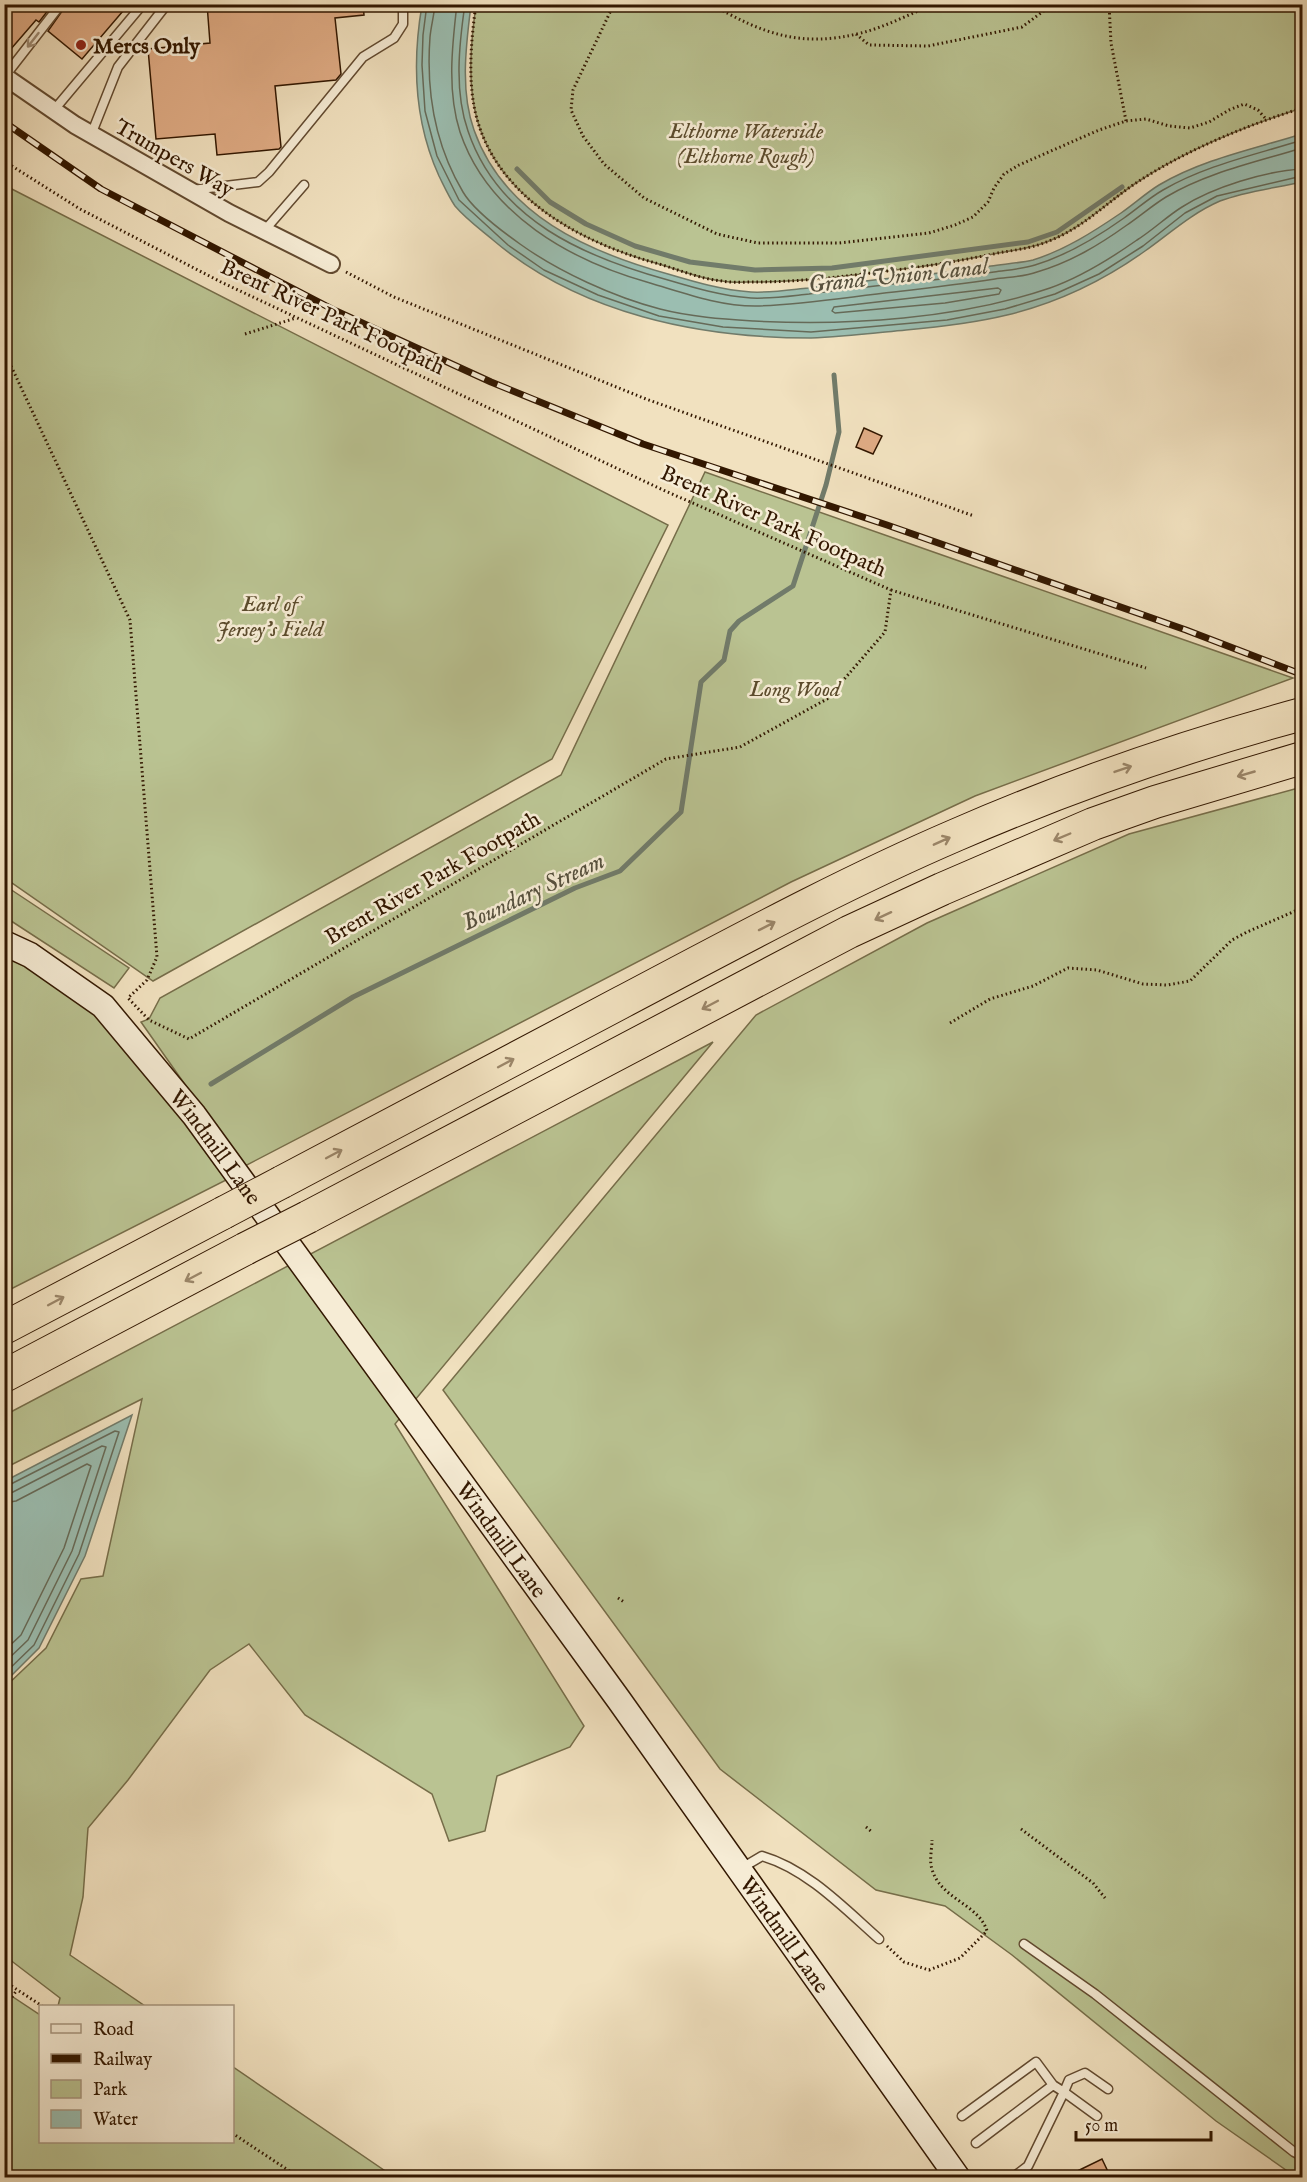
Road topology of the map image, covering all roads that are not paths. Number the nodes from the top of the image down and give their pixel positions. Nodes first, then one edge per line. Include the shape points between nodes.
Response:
1 (61, 4) edge
2 (144, 4) edge
3 (167, 4) edge
4 (403, 4) edge
5 (4, 76) edge
6 (54, 110) junction
7 (91, 135) junction
8 (304, 185) dead end
9 (188, 190) junction
10 (264, 231) junction
11 (331, 264) road end
12 (1302, 714) edge
13 (1302, 759) edge
14 (4, 943) edge
15 (4, 1328) edge
16 (4, 1376) edge
17 (739, 1869) junction
18 (879, 1939) road end
19 (1024, 1944) dead end
20 (1053, 2085) junction
21 (1108, 2089) dead end
22 (1064, 2092) junction
23 (962, 2116) dead end
24 (1097, 2116) dead end
25 (976, 2143) dead end
26 (1302, 2156) edge
27 (958, 2178) edge
28 (1012, 2178) edge

1 -> 5 lane
2 - 6 lane
3 - 7 lane via 118,67
4 - 9 lane via 403,24 394,38 363,57 258,182
5 - 6 street, Trumpers Way
6 - 7 street, Trumpers Way
7 - 9 street, Trumpers Way
8 - 10 lane
9 - 10 street, Trumpers Way
10 - 11 street, Trumpers Way
15 -> 12 highway, bridge via 715,953 897,862 1092,780
13 -> 16 highway, bridge via 1093,824 849,932
14 - 17 main road, Windmill Lane via 30,955 104,1006 194,1115
17 - 18 lane via 762,1856 779,1861 830,1895
17 - 27 main road, Windmill Lane
19 - 26 lane via 1095,1994
20 - 22 lane
20 - 23 lane via 1036,2062
20 - 25 lane
21 - 22 lane via 1085,2073 1069,2080
22 - 24 lane
22 - 28 lane via 1028,2166

